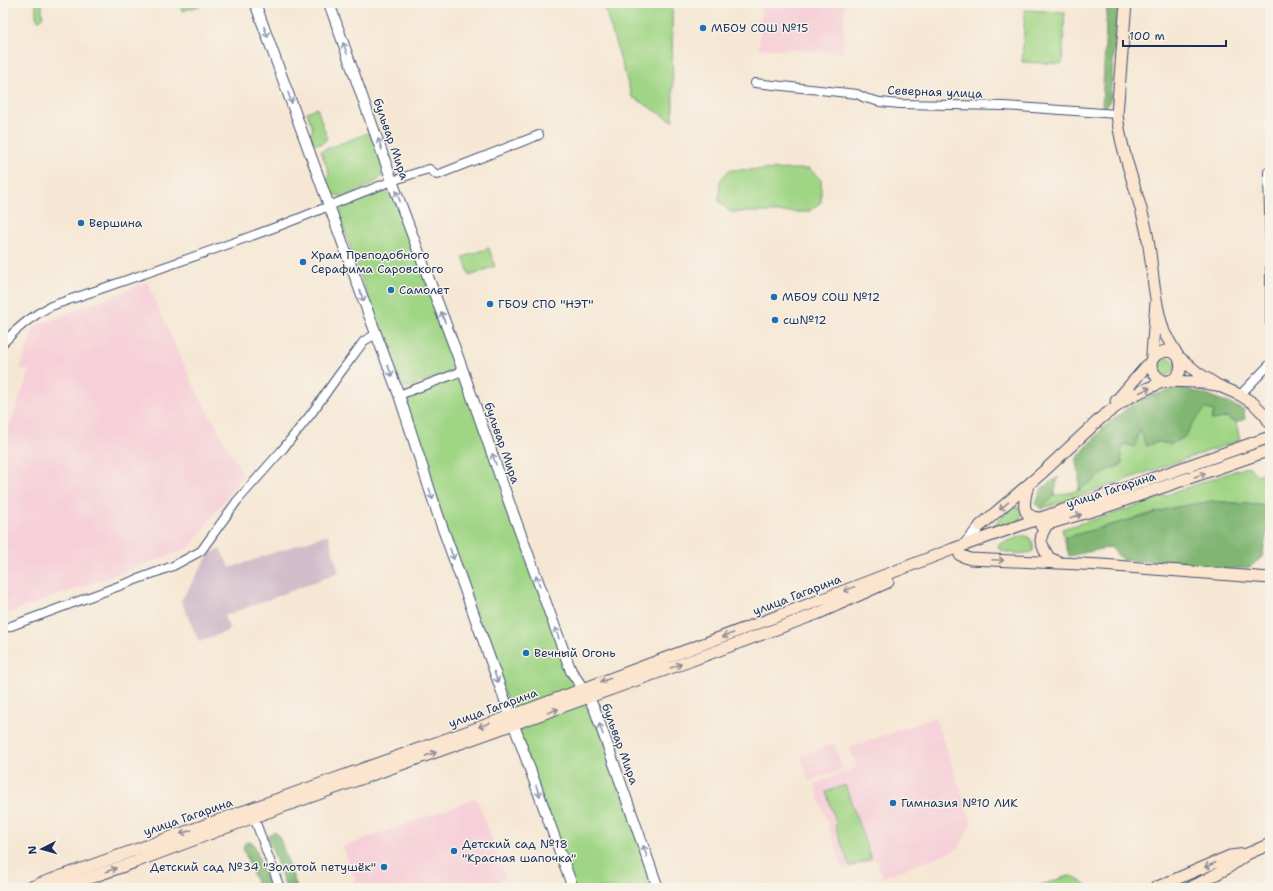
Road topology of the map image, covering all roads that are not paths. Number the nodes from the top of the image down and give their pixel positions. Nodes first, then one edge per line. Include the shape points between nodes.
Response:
1 (255, 3) edge
2 (329, 3) edge
3 (1126, 3) edge
4 (754, 83) dead end
5 (1117, 114) junction
6 (539, 136) dead end
7 (1268, 172) dead end
8 (392, 181) junction
9 (330, 206) junction
10 (1270, 250) edge
11 (1270, 265) edge
12 (1156, 302) junction
13 (1270, 323) edge
14 (376, 334) junction
15 (3, 343) edge
16 (1179, 358) junction
17 (1152, 360) junction
18 (1270, 364) edge
19 (463, 371) junction
20 (1165, 381) junction
21 (1217, 385) junction
22 (399, 395) junction
23 (1240, 395) junction
24 (1102, 417) junction
25 (1270, 423) edge
26 (1270, 438) edge
27 (1270, 450) edge
28 (1028, 485) junction
29 (1046, 521) junction
30 (980, 526) joint
31 (962, 550) junction
32 (1061, 563) junction
33 (1270, 578) edge
34 (3, 629) edge
35 (586, 693) junction
36 (512, 720) junction
37 (252, 813) junction
38 (1270, 844) edge
39 (1247, 854) junction
40 (28, 888) edge
41 (61, 888) edge
42 (280, 888) edge
43 (573, 888) edge
44 (658, 888) edge
45 (1156, 888) edge
46 (1190, 888) edge

1 -> 9 street
8 -> 2 street, бульвар Мира
3 - 5 main road
4 - 5 street, Северная улица via 857,94 872,100 900,104 1004,106
5 - 12 main road via 1123,146 1146,228
6 - 8 street via 437,175 429,169
7 - 10 street
8 - 9 street
19 -> 8 street, бульвар Мира
9 -> 14 street
9 - 15 street via 51,306 23,324
11 - 13 street
12 - 16 main road via 1167,338
12 - 17 main road
14 -> 22 street
14 - 34 street via 364,342 311,414 237,500 201,551 173,566
16 - 17 main road via 1173,352 1165,351 1157,354
16 - 20 main road via 1179,374 1173,380
16 - 21 main road
17 - 20 main road via 1153,374
17 - 24 main road, улица Гагарина
18 - 23 street
19 - 22 street
35 -> 19 street, бульвар Мира via 571,671
20 - 21 main road
24 -> 20 main road, улица Гагарина via 1128,398
21 - 23 main road
22 -> 36 street via 439,518
23 - 25 main road via 1253,403
24 - 28 main road, улица Гагарина
26 - 29 main road, улица Гагарина
29 -> 27 main road, улица Гагарина via 1105,507
28 - 29 main road via 1025,510 1028,515
28 -> 30 main road, улица Гагарина
29 - 31 main road, улица Гагарина
29 - 32 main road via 1041,541 1049,558
30 - 31 street, улица Гагарина
31 -> 32 main road via 970,559
31 - 35 main road, улица Гагарина via 819,612
32 - 33 main road
35 - 36 main road, улица Гагарина
44 -> 35 street, бульвар Мира via 595,710
36 - 37 main road, улица Гагарина
36 -> 43 street
37 -> 40 main road, улица Гагарина
41 -> 37 main road, улица Гагарина via 136,862
37 - 42 street
38 - 39 main road
39 -> 45 main road via 1230,856
39 - 46 main road via 1226,869

